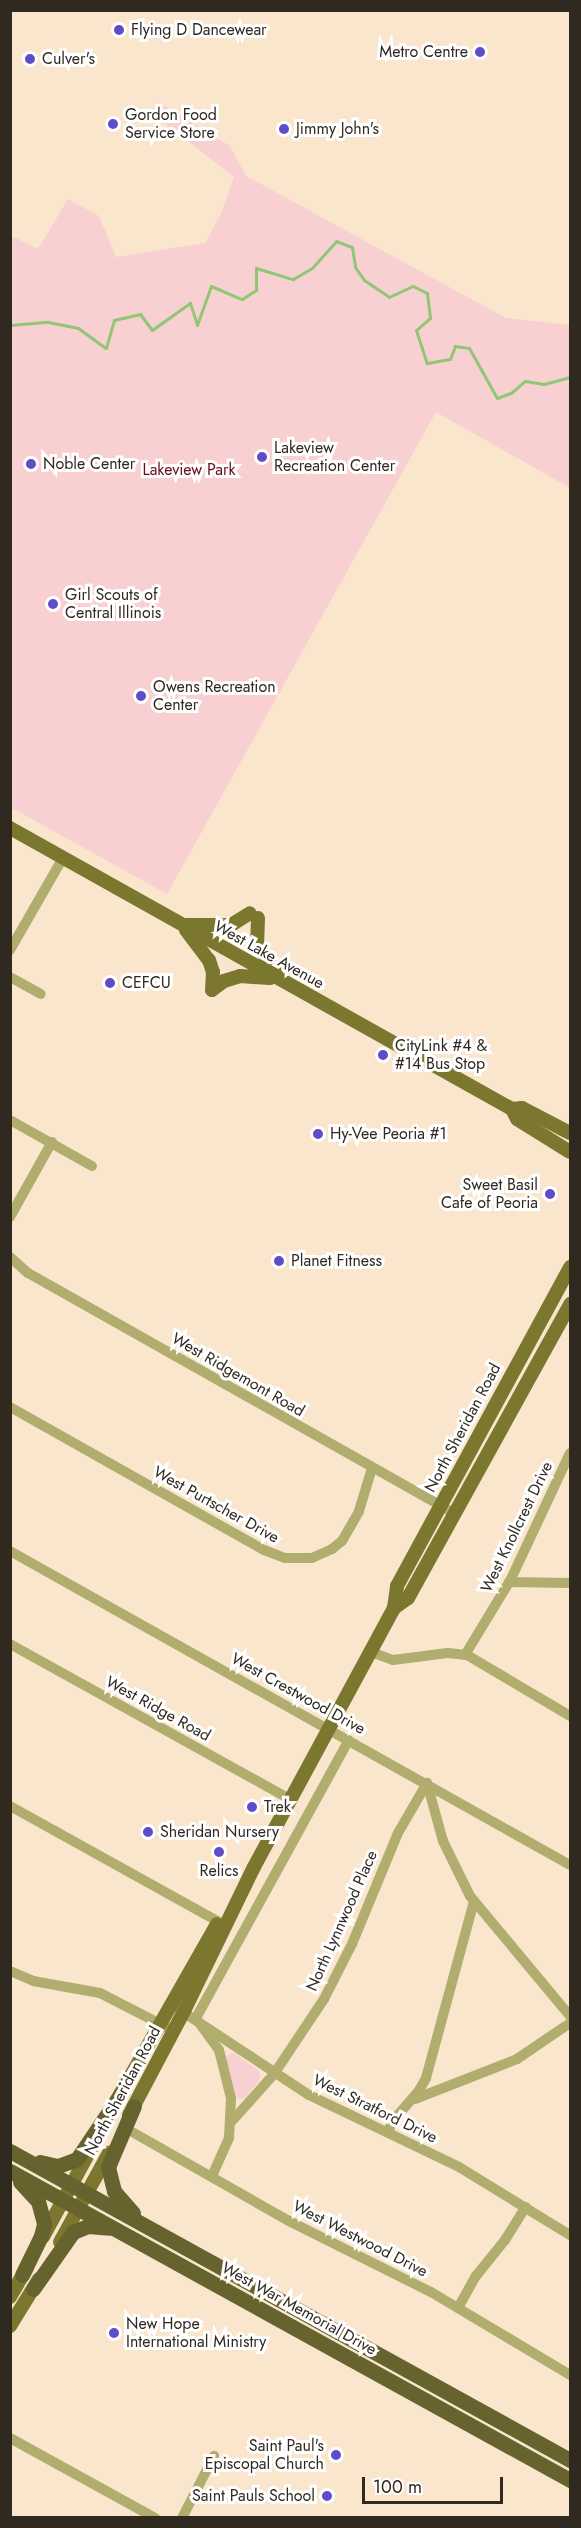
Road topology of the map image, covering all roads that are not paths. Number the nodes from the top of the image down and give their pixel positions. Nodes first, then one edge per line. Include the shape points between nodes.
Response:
1 (10, 828) edge
2 (63, 858) junction
3 (181, 924) junction
4 (10, 950) edge
5 (10, 977) edge
6 (281, 981) junction
7 (41, 994) dead end
8 (512, 1109) junction
9 (10, 1120) edge
10 (570, 1133) edge
11 (52, 1142) junction
12 (570, 1152) edge
13 (92, 1166) dead end
14 (10, 1217) edge
15 (10, 1257) edge
16 (570, 1268) edge
17 (569, 1312) edge
18 (537, 1365) junction
19 (10, 1407) edge
20 (488, 1414) junction
21 (570, 1453) edge
22 (372, 1468) junction
23 (475, 1478) junction
24 (440, 1505) junction
25 (455, 1514) junction
26 (10, 1551) edge
27 (509, 1582) junction
28 (570, 1583) edge
29 (394, 1608) junction
30 (10, 1644) edge
31 (371, 1652) junction
32 (465, 1655) junction
33 (570, 1716) edge
34 (330, 1729) junction
35 (349, 1740) junction
36 (427, 1783) junction
37 (291, 1800) junction
38 (10, 1806) edge
39 (570, 1865) edge
40 (474, 1901) junction
41 (222, 1923) junction
42 (10, 1971) edge
43 (170, 2004) junction
44 (190, 2015) junction
45 (570, 2016) edge
46 (159, 2023) junction
47 (570, 2023) edge
48 (174, 2031) junction
49 (274, 2074) junction
50 (122, 2092) junction
51 (410, 2102) junction
52 (134, 2106) junction
53 (232, 2121) junction
54 (387, 2132) junction
55 (134, 2133) dead end
56 (10, 2149) edge
57 (10, 2173) edge
58 (212, 2176) junction
59 (71, 2184) junction
60 (87, 2193) junction
61 (63, 2200) junction
62 (526, 2207) junction
63 (79, 2208) junction
64 (570, 2235) edge
65 (153, 2249) junction
66 (194, 2252) junction
67 (22, 2275) junction
68 (33, 2289) junction
69 (10, 2297) edge
70 (458, 2308) junction
71 (10, 2326) edge
72 (570, 2375) edge
73 (10, 2438) edge
74 (214, 2456) dead end
75 (570, 2460) edge
76 (570, 2480) edge
77 (156, 2517) edge
78 (182, 2517) edge

1 - 2 main road, West Lake Avenue
2 - 3 main road, West Lake Avenue
2 - 4 street
3 - 6 main road, West Lake Avenue
3 - 6 main road via 231,926 254,916 257,944
3 - 6 main road via 209,960 212,990 240,976
5 - 7 street
6 - 8 main road, West Lake Avenue
8 - 10 main road, West Lake Avenue via 522,1108
8 - 12 main road, West Lake Avenue via 517,1119
9 - 11 street
11 - 13 street
11 - 14 street
15 - 22 street, West Ridgemont Road via 28,1273
16 - 17 main road via 570,1285 560,1305
16 - 20 main road, North Sheridan Road
17 - 18 main road, North Sheridan Road
18 - 20 main road via 519,1382 505,1406 496,1414
18 - 23 main road, North Sheridan Road
19 - 22 street, West Purtscher Drive via 264,1550 285,1558 312,1558 342,1541 359,1511
20 - 23 main road via 492,1427 480,1453
20 - 24 main road, North Sheridan Road
21 - 27 street, West Knollcrest Drive
22 - 24 street, West Ridgemont Road
23 - 25 main road, North Sheridan Road
24 - 25 street, West Ridgemont Road
24 - 29 main road, North Sheridan Road via 397,1586
25 - 29 main road, North Sheridan Road via 408,1598
26 - 34 street, West Crestwood Drive
27 - 28 street
27 - 32 street, West Knollcrest Drive
29 - 31 main road, North Sheridan Road
30 - 37 street, West Ridge Road
31 - 32 street via 393,1660 448,1653
31 - 34 main road, North Sheridan Road
32 - 33 street
34 - 35 street, West Crestwood Drive
34 - 37 main road, North Sheridan Road
35 - 36 street, West Crestwood Drive
35 - 44 street
36 - 39 street, West Crestwood Drive
36 - 40 street via 443,1841
36 - 49 street, North Lynnwood Place via 398,1833 336,1977
37 - 41 main road, North Sheridan Road
38 - 41 street
40 - 45 street
40 - 51 street via 429,2070
41 - 43 main road, North Sheridan Road
41 - 44 main road, North Sheridan Road
42 - 46 street via 33,1981 99,1993
43 - 44 street, West Stratford Drive
43 - 46 main road, North Sheridan Road
44 - 48 main road, North Sheridan Road
44 - 49 street, West Stratford Drive
44 - 53 street, North Lynnwood Place via 216,2046 224,2063
46 - 48 street
46 - 50 main road, North Sheridan Road
47 - 51 street via 521,2057
48 - 52 main road, North Sheridan Road
49 - 53 street, North Lynnwood Place
49 - 54 street, West Stratford Drive via 316,2099
50 - 56 highway via 82,2154 71,2163 50,2165
50 - 59 main road, North Sheridan Road
51 - 54 street
52 - 60 main road, North Sheridan Road
52 - 66 highway via 110,2157 111,2185 132,2211
53 - 58 street, North Lynnwood Place via 226,2148
54 - 62 street, West Stratford Drive via 459,2167
55 - 58 street, West Westwood Drive
56 - 59 highway, West War Memorial Drive
57 - 61 highway, West War Memorial Drive
57 - 67 highway via 35,2196 43,2218 41,2236
58 - 70 street, West Westwood Drive
59 - 60 highway, West War Memorial Drive
59 - 61 main road, North Sheridan Road
60 - 63 main road, North Sheridan Road
60 - 66 highway, West War Memorial Drive
61 - 63 highway, West War Memorial Drive
61 - 67 main road, North Sheridan Road
62 - 64 street, West Stratford Drive
62 - 70 street
63 - 65 highway, West War Memorial Drive
63 - 68 main road, North Sheridan Road
65 - 68 highway via 110,2228 84,2227 69,2236
65 - 76 highway, West War Memorial Drive
66 - 75 highway, West War Memorial Drive
67 - 69 main road, North Sheridan Road
68 - 71 main road, North Sheridan Road
70 - 72 street, West Westwood Drive
73 - 77 street
74 - 78 street

